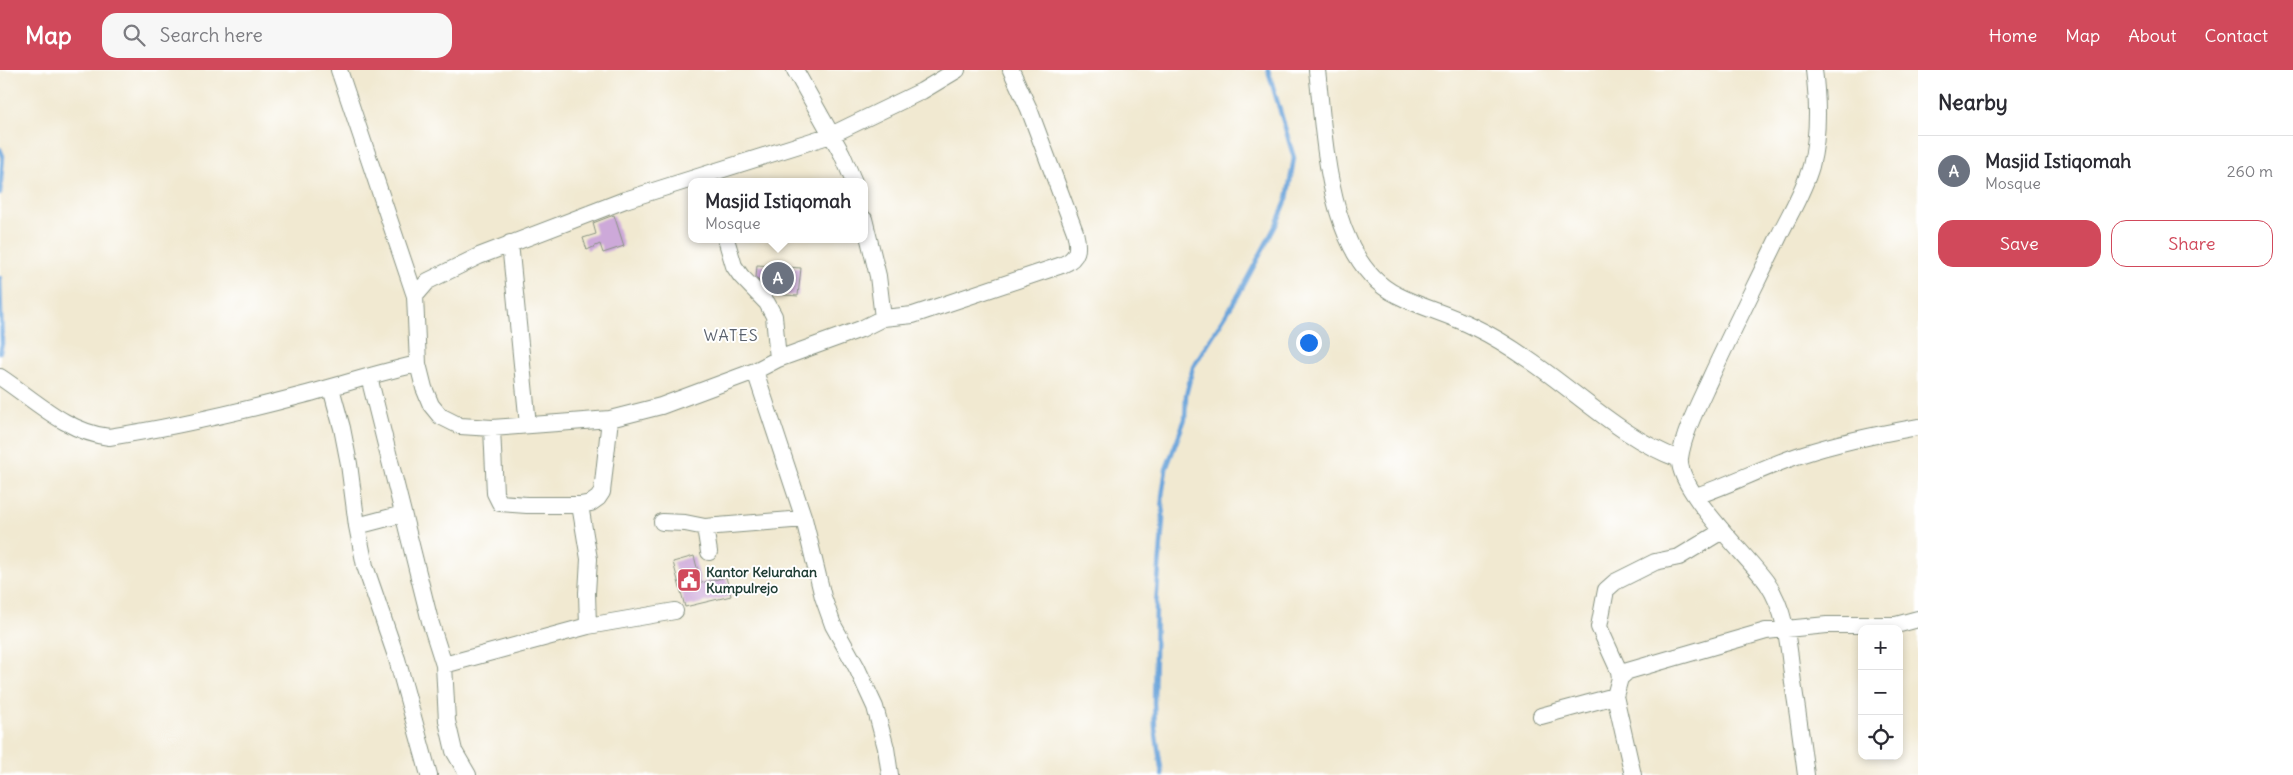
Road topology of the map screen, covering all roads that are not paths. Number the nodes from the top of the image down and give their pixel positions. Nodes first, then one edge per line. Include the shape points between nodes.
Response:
1 (339, 70) edge
2 (795, 70) edge
3 (957, 70) edge
4 (1011, 70) edge
5 (1317, 70) edge
6 (1814, 70) edge
7 (831, 135) junction
8 (707, 178) edge
9 (852, 178) edge
10 (688, 183) edge
11 (868, 235) edge
12 (510, 243) junction
13 (727, 243) edge
14 (415, 296) junction
15 (883, 318) junction
16 (778, 359) junction
17 (418, 364) junction
18 (755, 372) junction
19 (369, 377) junction
20 (1, 378) edge
21 (331, 388) junction
22 (610, 419) junction
23 (528, 425) junction
24 (1918, 427) edge
25 (492, 428) junction
26 (1679, 459) junction
27 (1696, 496) junction
28 (580, 505) junction
29 (403, 514) junction
30 (804, 519) junction
31 (662, 522) dead end
32 (356, 526) junction
33 (705, 527) junction
34 (1722, 531) junction
35 (709, 552) dead end
36 (675, 611) dead end
37 (1918, 619) edge
38 (588, 626) junction
39 (1786, 628) junction
40 (444, 665) junction
41 (1620, 678) junction
42 (1615, 696) junction
43 (1541, 716) dead end
44 (429, 775) edge
45 (468, 775) edge
46 (890, 775) edge
47 (1633, 775) edge
48 (1806, 775) edge

1 - 14 street
2 - 7 street
3 - 7 street via 922,91
4 - 15 street via 1075,232 1078,250 1075,257 1071,262 913,315
5 - 26 street via 1334,200 1355,252 1375,282 1397,295 1474,326 1529,360 1572,394 1659,452
6 - 26 street via 1815,141 1803,190 1732,332 1692,420
7 - 8 street
7 - 9 street
10 - 12 street via 625,200
11 - 15 street via 878,276
12 - 14 street via 428,281
12 - 23 street
13 - 16 street via 740,276 767,303 774,316
14 - 17 street
15 - 16 street
16 - 18 street
17 - 19 street
17 - 25 street via 431,405 440,416 460,426
18 - 22 street via 661,406
18 - 30 street
19 - 21 street
19 - 29 street
20 - 21 street via 68,425 109,438 194,423
21 - 32 street via 349,464
22 - 23 street
22 - 28 street via 602,492 591,502
23 - 25 street
24 - 27 street via 1803,454
25 - 28 street via 495,492 500,503
26 - 27 street
27 - 34 street
28 - 38 street via 589,559
29 - 32 street
29 - 40 street
30 - 33 street
30 - 46 street via 833,625 858,668 875,707
31 - 33 street
32 - 44 street via 365,566 397,659
33 - 35 street
34 - 39 street via 1767,584
34 - 41 street via 1679,557 1655,562 1614,582 1606,590 1599,626
36 - 38 street
37 - 39 street via 1896,625
38 - 40 street
39 - 41 street via 1660,661 1628,671
39 - 48 street
40 - 45 street via 447,721 454,751
41 - 42 street
42 - 43 street
42 - 47 street

